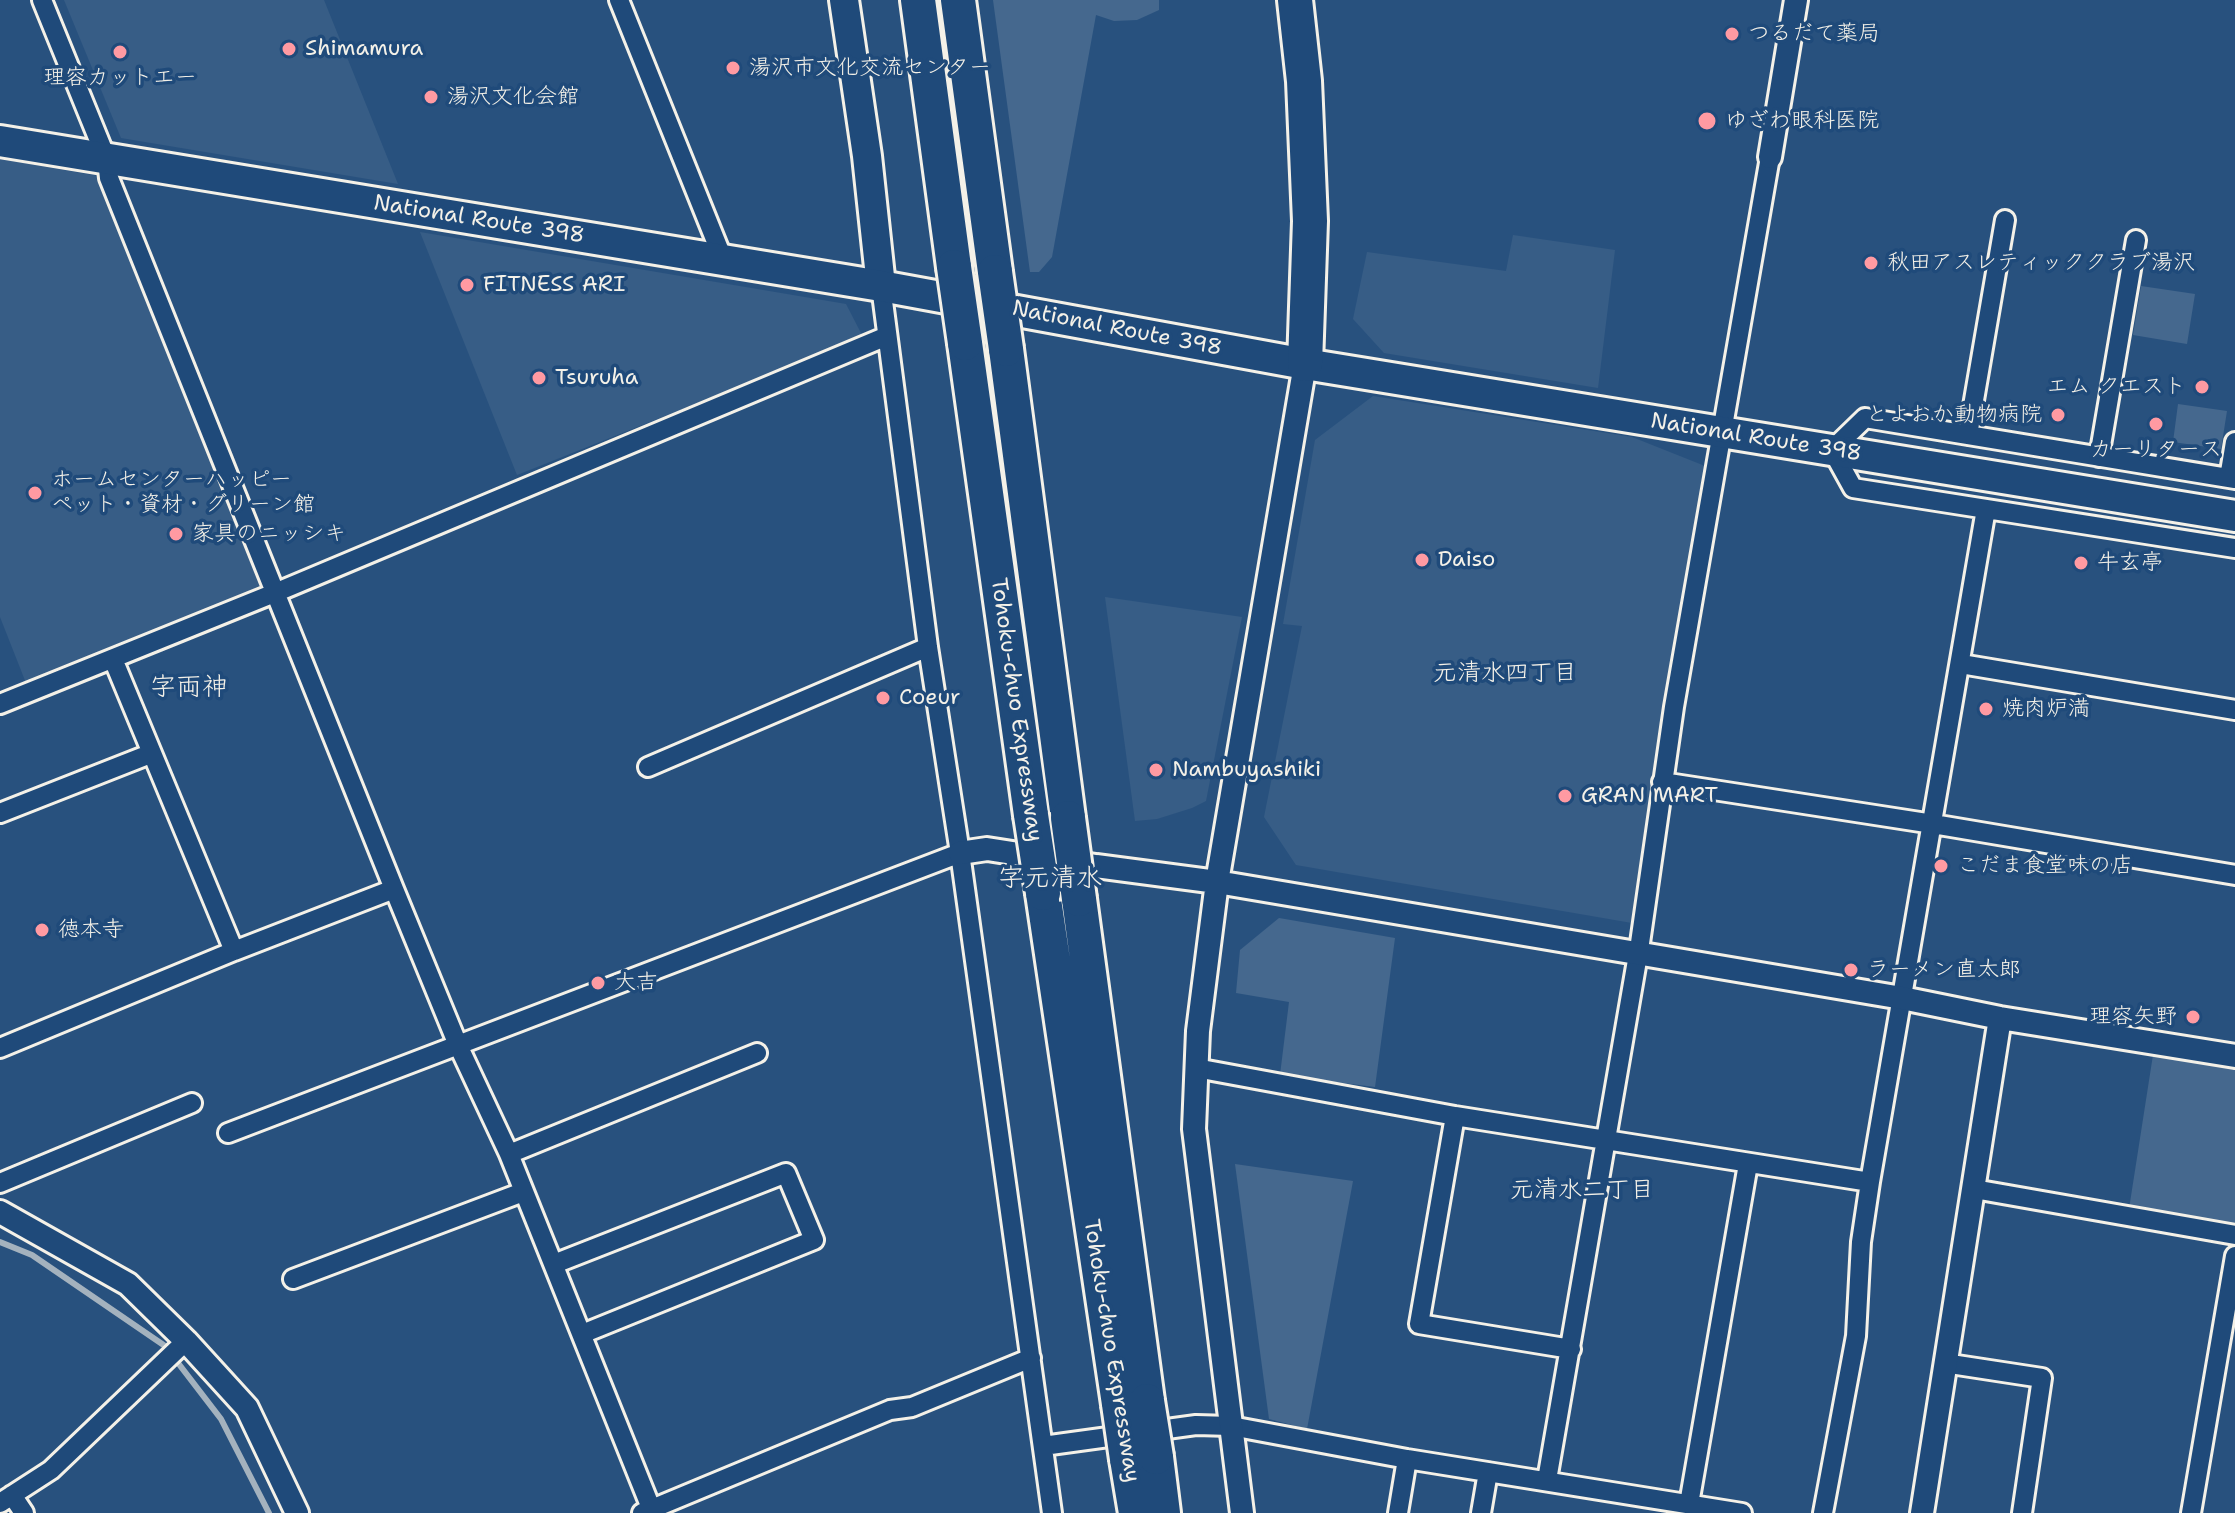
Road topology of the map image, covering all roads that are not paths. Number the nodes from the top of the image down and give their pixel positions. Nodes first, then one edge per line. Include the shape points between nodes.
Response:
1 (42, 0) edge
2 (619, 0) edge
3 (844, 0) edge
4 (918, 0) edge
5 (958, 0) edge
6 (1295, 0) edge
7 (1308, 0) edge
8 (1796, 0) edge
9 (1304, 81) junction
10 (0, 141) edge
11 (1770, 157) joint
12 (107, 160) junction
13 (2005, 220) dead end
14 (2136, 240) dead end
15 (723, 259) junction
16 (881, 286) junction
17 (887, 336) junction
18 (1305, 364) junction
19 (1723, 433) junction
20 (1968, 435) junction
21 (2235, 442) edge
22 (1832, 450) junction
23 (2099, 457) junction
24 (2232, 478) edge
25 (1986, 509) junction
26 (2235, 516) edge
27 (2235, 548) edge
28 (277, 592) junction
29 (928, 647) junction
30 (113, 659) junction
31 (1961, 664) junction
32 (0, 704) edge
33 (2235, 710) edge
34 (150, 754) junction
35 (648, 767) dead end
36 (1662, 782) junction
37 (0, 813) edge
38 (1933, 824) junction
39 (960, 853) junction
40 (2235, 875) edge
41 (1217, 882) junction
42 (394, 889) junction
43 (234, 951) junction
44 (1637, 955) junction
45 (1902, 998) junction
46 (2000, 1018) junction
47 (458, 1045) junction
48 (0, 1048) edge
49 (757, 1053) dead end
50 (2235, 1056) edge
51 (1196, 1068) junction
52 (192, 1103) dead end
53 (1455, 1116) junction
54 (228, 1133) dead end
55 (1606, 1138) junction
56 (509, 1154) junction
57 (1748, 1164) junction
58 (1870, 1182) junction
59 (0, 1183) edge
60 (1974, 1189) junction
61 (523, 1192) junction
62 (0, 1212) edge
63 (2235, 1235) edge
64 (2235, 1256) edge
65 (554, 1264) junction
66 (293, 1279) dead end
67 (582, 1334) junction
68 (186, 1341) junction
69 (1571, 1349) junction
70 (1031, 1358) junction
71 (1944, 1363) junction
72 (1133, 1402) junction
73 (1231, 1426) junction
74 (1043, 1446) junction
75 (1141, 1458) junction
76 (1407, 1459) junction
77 (1488, 1472) junction
78 (1547, 1480) junction
79 (6, 1499) edge
80 (1689, 1504) junction
81 (1652, 1506) edge
82 (649, 1512) edge
83 (24, 1513) edge
84 (297, 1513) edge
85 (1052, 1513) edge
86 (1136, 1513) edge
87 (1163, 1513) edge
88 (1242, 1513) edge
89 (1398, 1513) edge
90 (1481, 1513) edge
91 (1742, 1513) edge
92 (1823, 1513) edge
93 (1922, 1513) edge
94 (2022, 1513) edge
95 (2191, 1513) edge

1 - 12 street
2 - 15 street
3 - 16 main road
4 - 72 highway, Tohoku-chuo Expressway, bridge via 1031,815
5 - 72 highway, Tohoku-chuo Expressway, bridge via 1079,899
6 - 9 highway
7 - 9 highway
8 - 11 street
9 - 18 highway via 1310,221
10 - 12 highway, National Route 398
11 - 19 street
12 - 15 highway, National Route 398
12 - 28 street via 109,178
13 - 20 street
14 - 23 street
15 - 16 highway, National Route 398
16 - 17 street
16 - 18 highway, National Route 398
17 - 28 street
17 - 29 street
18 - 19 highway, National Route 398
18 - 41 street
19 - 22 highway, National Route 398
19 - 36 street
20 - 22 street via 1865,418
20 - 23 street
21 - 24 street
22 - 25 street via 1853,488
22 - 26 highway, National Route 398
23 - 24 street
25 - 27 street
25 - 31 street
28 - 30 street
28 - 42 street
29 - 35 street
29 - 39 street
30 - 32 street
30 - 34 street
31 - 33 street
31 - 38 street
34 - 37 street
34 - 43 street
36 - 38 street
36 - 44 street
38 - 40 street
38 - 45 street
39 - 41 street via 987,849
39 - 47 street
39 - 70 street
41 - 44 street
41 - 51 street
42 - 43 street
42 - 47 street
43 - 48 street
44 - 45 street
44 - 55 street
45 - 46 street
45 - 58 street
46 - 50 street
46 - 60 street
47 - 54 street
47 - 56 street
49 - 56 street
51 - 53 street
51 - 73 street via 1194,1129
52 - 59 street
53 - 55 street
53 - 69 street via 1419,1324
55 - 57 street
55 - 69 street
56 - 61 street
57 - 58 street
57 - 80 street
58 - 92 street via 1856,1336
60 - 63 street
60 - 71 street
61 - 65 street
61 - 66 street
62 - 68 street via 128,1284
64 - 95 street
65 - 67 street
65 - 67 street via 786,1173 814,1240
67 - 82 street
68 - 79 street via 51,1470
68 - 84 street via 247,1408
69 - 78 street
70 - 74 street
70 - 82 street via 912,1407 890,1410
71 - 93 street
71 - 94 street via 2042,1378
72 - 75 highway, Tohoku-chuo Expressway, bridge
73 - 74 street via 1196,1425
73 - 76 street
73 - 88 street
74 - 85 street
75 - 86 highway, Tohoku-chuo Expressway
75 - 87 highway, Tohoku-chuo Expressway
76 - 77 street
76 - 89 street
77 - 78 street
77 - 90 street
78 - 81 street
79 - 83 street
80 - 81 street
80 - 91 street

